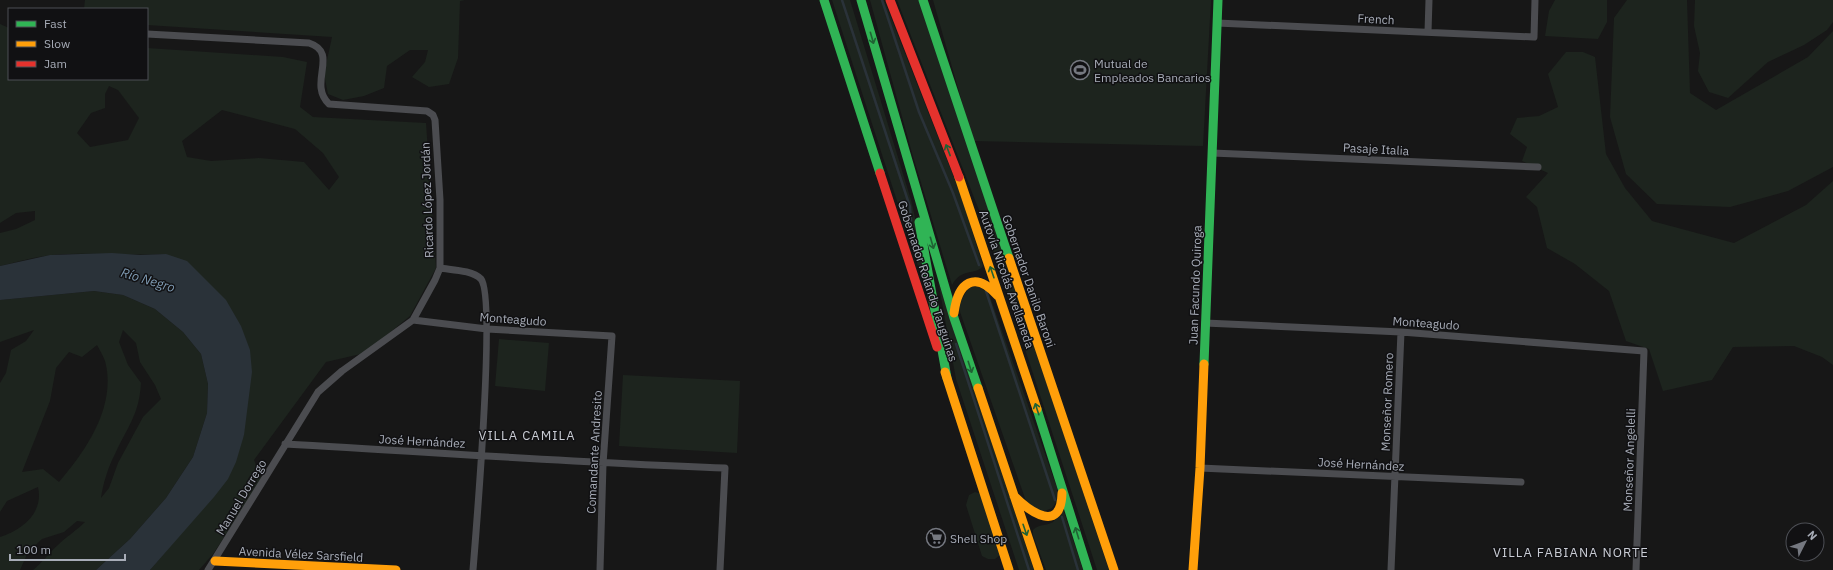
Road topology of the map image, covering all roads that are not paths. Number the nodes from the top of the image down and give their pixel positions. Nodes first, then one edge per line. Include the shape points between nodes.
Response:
1 (824, 0) edge
2 (861, 0) edge
3 (890, 0) edge
4 (923, 0) edge
5 (1218, 0) edge
6 (1429, 0) edge
7 (1535, 0) edge
8 (1217, 23) junction
9 (1428, 32) junction
10 (148, 34) edge
11 (1212, 152) junction
12 (907, 162) junction
13 (1538, 167) dead end
14 (440, 268) junction
15 (1004, 306) junction
16 (954, 318) junction
17 (413, 320) junction
18 (1205, 323) junction
19 (487, 329) junction
20 (1401, 332) junction
21 (612, 336) joint
22 (1644, 351) joint
23 (947, 378) junction
24 (285, 444) junction
25 (481, 455) junction
26 (603, 464) junction
27 (1200, 468) junction
28 (1395, 477) junction
29 (1521, 482) dead end
30 (1062, 483) junction
31 (1013, 495) junction
32 (215, 561) junction
33 (285, 568) edge
34 (208, 570) edge
35 (396, 570) edge
36 (473, 570) edge
37 (600, 570) edge
38 (720, 570) edge
39 (1010, 570) edge
40 (1039, 570) edge
41 (1088, 570) edge
42 (1114, 570) edge
43 (1193, 570) edge
44 (1391, 570) edge
45 (1636, 570) edge

1 - 23 main road, Gobernador Rolando Tauguinas
2 -> 12 main road
15 -> 3 main road, Autovía Nicolás Avellaneda via 967,199
4 - 42 main road, Gobernador Danilo Baroni
5 - 8 main road, Juan Facundo Quiroga
6 - 9 street
7 - 9 street, French via 1534,37
8 - 9 street, French
8 - 11 main road, Juan Facundo Quiroga
10 - 14 street, Ricardo López Jordán via 309,43 321,50 324,60 320,91 329,104 427,111 433,115 440,200
11 - 13 street, Pasaje Italia
11 - 18 main road, Juan Facundo Quiroga
12 -> 16 main road
12 - 23 main road
14 - 17 street, Ricardo López Jordán
14 - 19 street via 474,274 481,279 485,286
15 - 16 main road via 988,284 972,281 965,284 957,293
30 -> 15 main road, Autovía Nicolás Avellaneda
16 -> 31 main road
17 - 19 street, Monteagudo
17 - 24 street, Ricardo López Jordán via 342,371 318,392
18 - 20 street, Monteagudo
18 - 27 main road, Juan Facundo Quiroga
19 - 21 street, Monteagudo
19 - 25 street
20 - 22 street, Monteagudo
20 - 28 street, Monseñor Romero
21 - 26 street, Comandante Andresito
22 - 45 street, Monseñor Angelelli
23 - 39 main road, Gobernador Rolando Tauguinas
24 - 25 street, José Hernández
24 - 32 street, Manuel Dorrego
25 - 26 street, José Hernández
25 - 36 street
26 - 37 street, Comandante Andresito
26 - 38 street, José Hernández via 725,468
27 - 28 street, José Hernández
27 - 43 main road, Juan Facundo Quiroga
28 - 29 street, José Hernández
28 - 44 street, Monseñor Romero
30 - 31 main road via 1062,502 1058,511 1052,515 1036,514
41 -> 30 main road, Autovía Nicolás Avellaneda
31 -> 40 main road
32 - 33 main road, Avenida Vélez Sarsfield
32 - 34 street
33 - 35 main road, Avenida Vélez Sarsfield

